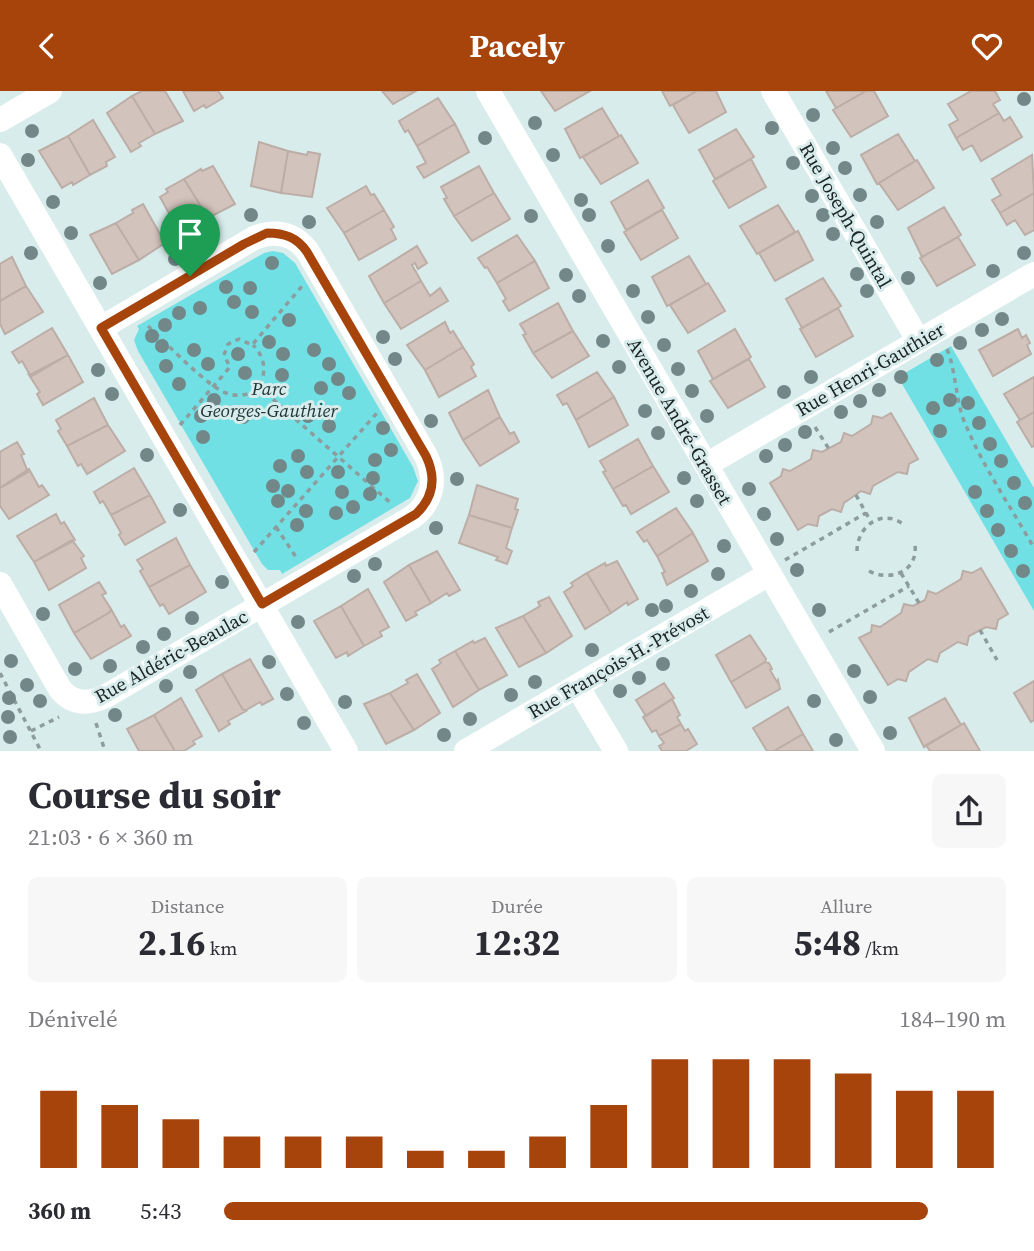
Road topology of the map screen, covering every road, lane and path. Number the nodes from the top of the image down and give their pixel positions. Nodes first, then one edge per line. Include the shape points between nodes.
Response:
1 (50, 91) edge
2 (488, 91) edge
3 (773, 91) edge
4 (0, 120) edge
5 (0, 155) edge
6 (1034, 274) edge
7 (306, 282) dead end
8 (144, 322) dead end
9 (101, 328) junction
10 (918, 340) junction
11 (252, 345) junction
12 (946, 347) dead end
13 (214, 386) junction
14 (258, 386) junction
15 (380, 409) dead end
16 (813, 424) dead end
17 (179, 427) dead end
18 (829, 449) dead end
19 (338, 457) junction
20 (706, 465) junction
21 (856, 495) dead end
22 (396, 507) dead end
23 (866, 513) junction
24 (871, 522) junction
25 (903, 524) dead end
26 (276, 527) junction
27 (915, 545) dead end
28 (1034, 548) edge
29 (857, 551) dead end
30 (253, 553) dead end
31 (300, 563) dead end
32 (776, 568) junction
33 (869, 571) dead end
34 (901, 573) junction
35 (0, 585) edge
36 (909, 586) junction
37 (919, 603) dead end
38 (262, 604) junction
39 (980, 630) dead end
40 (825, 634) dead end
41 (997, 660) dead end
42 (0, 673) edge
43 (578, 686) junction
44 (69, 709) junction
45 (95, 721) dead end
46 (30, 731) junction
47 (41, 751) edge
48 (105, 751) edge
49 (346, 751) edge
50 (466, 751) edge
51 (616, 751) edge
52 (873, 751) edge

1 - 4 street
2 - 20 street, Avenue André-Grasset
3 - 10 street, Rue Joseph-Quintal
5 - 9 street
6 - 10 street, Rue Henri-Gauthier
7 - 11 path
8 - 13 path
9 - 38 street
9 - 38 street, Rue Aldéric-Beaulac via 254,238 281,233 304,246 386,385 430,464 432,484 425,503 411,518
10 - 20 street, Rue Henri-Gauthier
11 - 13 path via 239,339 228,344 224,355 230,367
11 - 14 path via 265,369
12 - 28 path via 967,428
13 - 14 path via 234,395
13 - 17 path
14 - 19 path
15 - 19 path
16 - 18 path
19 - 22 path
19 - 26 path
20 - 32 street, Avenue André-Grasset
21 - 23 path
23 - 24 path
23 - 32 path
24 - 25 path via 884,518
24 - 29 path via 859,535
26 - 30 path
26 - 31 path
27 - 34 path via 915,557
32 - 43 street, Rue François-H.-Prévost
32 - 52 street, Avenue André-Grasset
33 - 34 path via 887,577
34 - 36 path
35 - 44 street via 68,698
36 - 37 path
36 - 40 path
38 - 44 street, Rue Aldéric-Beaulac via 106,696
38 - 49 street
39 - 41 path
42 - 46 path
43 - 50 street, Rue François-H.-Prévost
43 - 51 street
44 - 46 path
45 - 48 path
46 - 47 path

